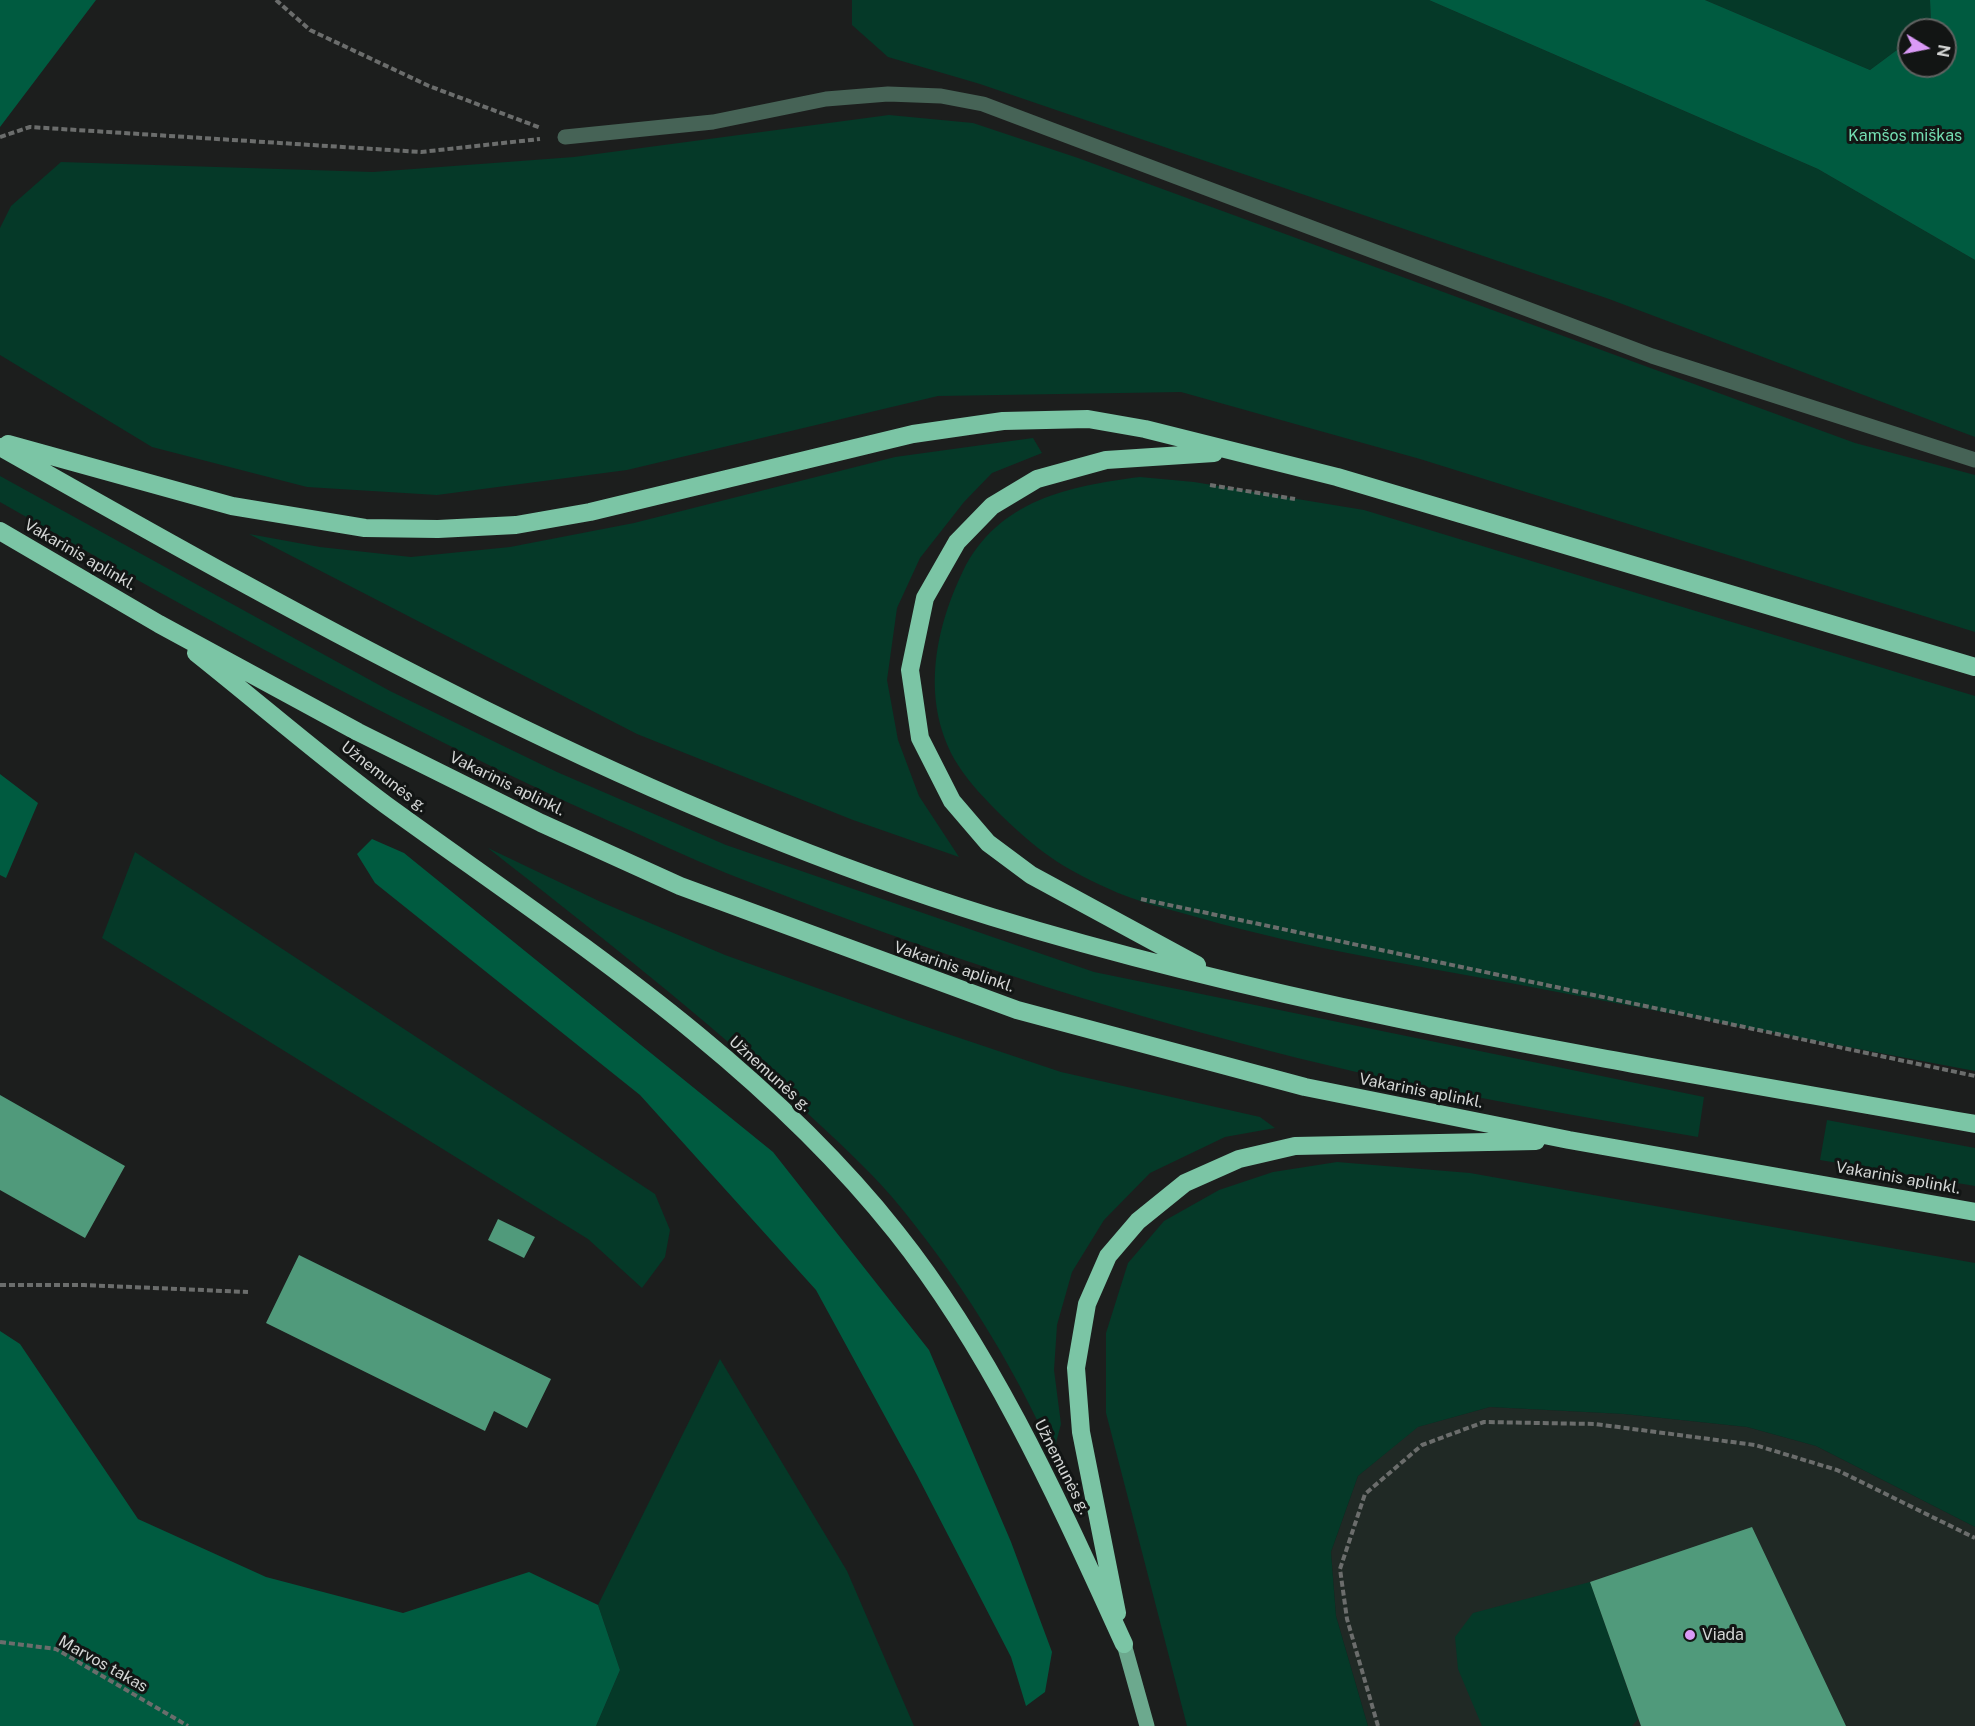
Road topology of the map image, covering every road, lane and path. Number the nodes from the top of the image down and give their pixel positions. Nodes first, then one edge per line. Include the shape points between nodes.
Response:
1 (276, 0) edge
2 (0, 137) edge
3 (565, 137) junction
4 (0, 442) edge
5 (0, 447) edge
6 (1231, 452) junction
7 (1975, 460) edge
8 (1206, 484) dead end
9 (1297, 500) dead end
10 (0, 531) edge
11 (159, 624) junction
12 (1975, 667) edge
13 (1131, 897) dead end
14 (1223, 979) junction
15 (1975, 1076) edge
16 (1975, 1124) edge
17 (1569, 1140) junction
18 (1975, 1212) edge
19 (0, 1285) edge
20 (248, 1292) dead end
21 (1975, 1538) edge
22 (0, 1642) edge
23 (1124, 1644) junction
24 (188, 1726) edge
25 (1147, 1726) edge
26 (1378, 1726) edge

1 - 3 path via 310,30 429,86
2 - 3 path via 30,127 421,152
3 - 7 street via 713,122 826,99 888,94 941,96 983,104 1652,356
4 - 6 highway via 232,506 364,528 427,529 516,525 590,512 913,434 1003,421 1088,419 1145,429
5 - 14 highway via 256,592 629,780 834,863 993,917
6 - 12 highway via 1337,477
6 - 14 highway via 1106,460 1037,479 992,506 957,542 925,598 910,670 920,738 952,801 988,843 1031,875
8 - 9 path
10 - 11 highway, Vakarinis aplinkl.
11 - 17 highway, Vakarinis aplinkl. via 358,732 540,823 680,886 842,948 1017,1010 1305,1087
11 - 23 highway, Užnemunės g. via 382,801 618,972 721,1056 818,1145 896,1232 963,1328 1046,1473
13 - 15 path
14 - 16 highway via 1412,1020
17 - 18 highway, Vakarinis aplinkl.
17 - 23 highway via 1295,1146 1239,1159 1185,1183 1138,1221 1108,1256 1088,1304 1076,1368 1081,1432
19 - 20 path
21 - 26 path via 1838,1470 1755,1445 1595,1424 1484,1422 1422,1445 1365,1494 1340,1569 1347,1619
22 - 24 path, Marvos takas via 56,1649
23 - 25 main road, Užnemunės g.

